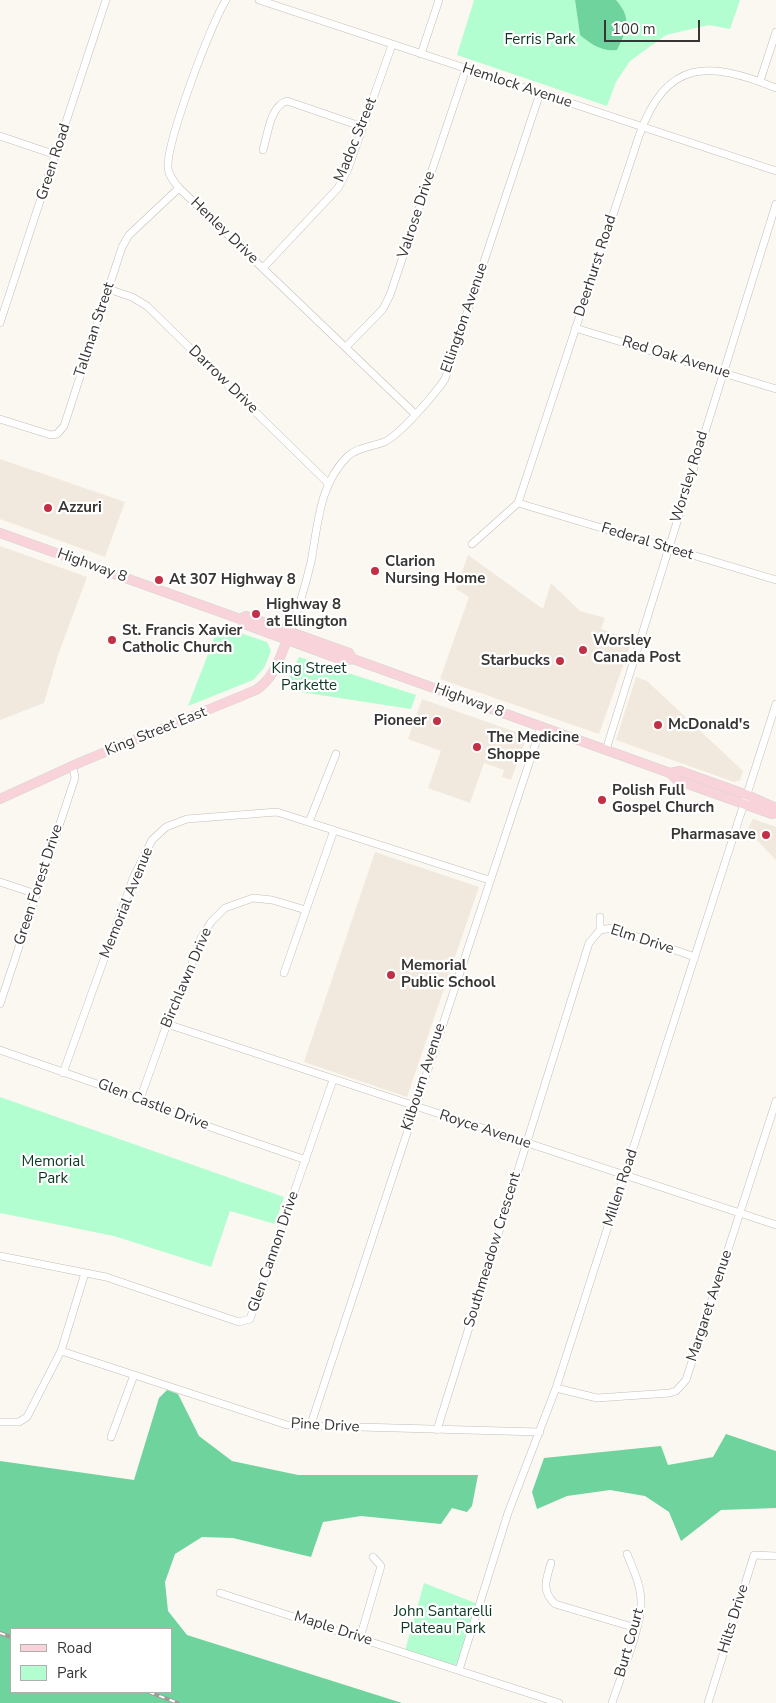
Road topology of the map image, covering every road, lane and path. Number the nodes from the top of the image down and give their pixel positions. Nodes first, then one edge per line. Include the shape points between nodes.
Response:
1 (106, 0) edge
2 (226, 0) edge
3 (259, 0) edge
4 (439, 0) edge
5 (776, 32) edge
6 (392, 45) junction
7 (421, 54) junction
8 (466, 69) junction
9 (760, 81) junction
10 (776, 88) edge
11 (540, 93) junction
12 (363, 126) junction
13 (642, 127) junction
14 (0, 136) edge
15 (263, 150) dead end
16 (56, 155) junction
17 (776, 170) edge
18 (180, 188) junction
19 (776, 204) edge
20 (262, 268) junction
21 (108, 289) junction
22 (0, 323) edge
23 (575, 328) junction
24 (346, 347) junction
25 (723, 373) junction
26 (776, 389) edge
27 (415, 414) junction
28 (0, 419) edge
29 (329, 484) junction
30 (518, 503) junction
31 (0, 533) edge
32 (472, 544) dead end
33 (668, 549) junction
34 (776, 580) edge
35 (240, 619) junction
36 (291, 631) junction
37 (287, 640) junction
38 (352, 659) junction
39 (776, 704) edge
40 (541, 727) junction
41 (606, 750) junction
42 (336, 754) dead end
43 (73, 766) junction
44 (670, 774) junction
45 (747, 794) junction
46 (0, 799) edge
47 (744, 806) junction
48 (776, 808) edge
49 (776, 813) edge
50 (309, 822) junction
51 (334, 830) junction
52 (488, 880) junction
53 (0, 882) edge
54 (36, 894) junction
55 (306, 910) junction
56 (600, 917) dead end
57 (600, 930) junction
58 (695, 957) junction
59 (284, 973) dead end
60 (0, 1004) edge
61 (166, 1024) junction
62 (0, 1050) edge
63 (63, 1073) junction
64 (333, 1080) junction
65 (140, 1099) junction
66 (776, 1101) edge
67 (415, 1106) junction
68 (526, 1144) junction
69 (306, 1160) junction
70 (625, 1175) junction
71 (740, 1213) junction
72 (776, 1225) edge
73 (1, 1258) edge
74 (85, 1273) junction
75 (62, 1351) junction
76 (134, 1375) junction
77 (556, 1388) junction
78 (0, 1422) edge
79 (310, 1427) junction
80 (436, 1430) junction
81 (540, 1432) junction
82 (112, 1436) dead end
83 (627, 1554) dead end
84 (776, 1556) edge
85 (373, 1557) dead end
86 (551, 1563) dead end
87 (220, 1593) dead end
88 (636, 1628) junction
89 (360, 1638) junction
90 (459, 1670) junction
91 (559, 1703) edge
92 (612, 1703) edge
93 (708, 1703) edge

1 - 16 street, Green Road
2 - 18 street, Henley Drive via 211,27 168,155 170,175
3 - 6 street, Hemlock Avenue
4 - 7 street
5 - 9 street
6 - 7 street, Hemlock Avenue
6 - 12 street, Madoc Street
7 - 8 street, Hemlock Avenue
8 - 11 street, Hemlock Avenue
8 - 24 street, Valrose Drive via 390,295 383,309
9 - 10 street, Deerhurst Road
9 - 13 street, Deerhurst Road via 718,70 686,75 655,98
11 - 13 street, Hemlock Avenue
11 - 27 street, Ellington Avenue via 445,380
12 - 15 street via 287,101 276,109
12 - 20 street, Madoc Street via 338,188
13 - 17 street, Hemlock Avenue
13 - 23 street, Deerhurst Road
14 - 16 street
16 - 22 street, Green Road
18 - 20 street, Henley Drive
18 - 21 street, Tallman Street via 129,235
19 - 25 street, Worsley Road
20 - 24 street, Henley Drive
21 - 28 street, Tallman Street via 64,426 57,434 51,435
21 - 29 street, Darrow Drive via 147,306
23 - 25 street, Red Oak Avenue
23 - 30 street, Deerhurst Road
24 - 27 street, Henley Drive
25 - 26 street, Red Oak Avenue
25 - 33 street, Worsley Road
27 - 29 street, Ellington Avenue via 391,439 361,448 349,456
29 - 36 street, Ellington Avenue via 317,519 307,578
30 - 32 street
30 - 33 street, Federal Street
31 - 35 main road, Highway 8
33 - 34 street, Federal Street
33 - 41 street, Worsley Road
35 - 36 main road, Highway 8 via 246,616
35 - 37 main road, Highway 8 via 244,624
36 - 37 street, Ellington Avenue
36 - 38 main road, Highway 8 via 349,654
37 - 38 main road, Highway 8 via 345,661
37 - 43 main road, King Street East via 273,675 256,690
38 - 40 main road, Highway 8
39 - 45 street, Millen Road
40 - 41 main road, Highway 8
40 - 52 street, Kilbourn Avenue
41 - 44 main road, Highway 8
42 - 50 street
43 - 46 main road, King Street East
43 - 54 street, Green Forest Drive via 75,778
44 - 45 main road, Highway 8 via 680,771
44 - 47 main road, Highway 8 via 676,780
45 - 47 street, Millen Road
45 - 48 main road, Highway 8
47 - 49 main road, Highway 8
47 - 58 street, Millen Road
50 - 51 street, Memorial Avenue
50 - 63 street, Memorial Avenue via 276,812 187,819 166,827 152,840 134,876
51 - 52 street, Memorial Avenue
51 - 55 street
52 - 67 street, Kilbourn Avenue
53 - 54 street
54 - 60 street, Green Forest Drive
55 - 59 street
55 - 61 street, Birchlawn Drive via 263,898 243,900 225,908 205,930
56 - 57 street, Elm Drive
57 - 58 street, Elm Drive via 612,928
57 - 68 street, Southmeadow Crescent via 585,954
58 - 70 street, Millen Road
61 - 64 street, Royce Avenue
61 - 65 street, Birchlawn Drive
62 - 63 street, Glen Castle Drive
63 - 65 street, Glen Castle Drive
64 - 67 street, Royce Avenue
64 - 69 street, Glen Cannon Drive
65 - 69 street, Glen Castle Drive
66 - 71 street, Margaret Avenue
67 - 68 street, Royce Avenue
67 - 79 street, Kilbourn Avenue
68 - 70 street, Royce Avenue
68 - 80 street, Southmeadow Crescent
69 - 74 street, Glen Cannon Drive via 250,1319 239,1322 106,1277
70 - 71 street, Royce Avenue
70 - 77 street, Millen Road
71 - 72 street, Royce Avenue
71 - 77 street, Margaret Avenue via 686,1380 678,1389 670,1393 597,1398
73 - 74 street, Glen Cannon Drive
74 - 75 street
75 - 76 street, Pine Drive
75 - 78 street via 27,1417 20,1422
76 - 79 street, Pine Drive via 277,1423
76 - 82 street
77 - 81 street, Millen Road
79 - 80 street, Pine Drive
80 - 81 street, Pine Drive
81 - 90 street, Millen Road via 508,1513
83 - 88 street, Burt Court via 641,1600
84 - 93 street, Hilts Drive via 754,1556
85 - 89 street via 382,1566
86 - 88 street via 544,1587 555,1604
87 - 89 street, Maple Drive
88 - 92 street, Burt Court
89 - 90 street, Maple Drive
90 - 91 street, Maple Drive

